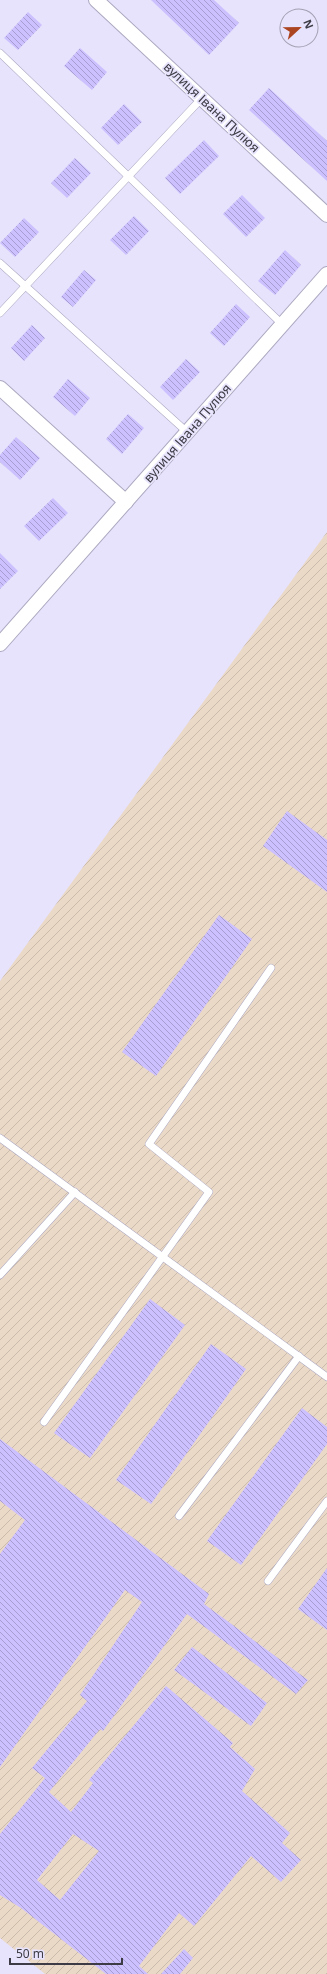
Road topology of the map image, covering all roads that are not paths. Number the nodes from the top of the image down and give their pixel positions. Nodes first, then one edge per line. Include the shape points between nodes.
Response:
1 (96, 0) edge
2 (0, 52) edge
3 (202, 98) junction
4 (128, 177) junction
5 (327, 215) edge
6 (0, 263) edge
7 (327, 274) edge
8 (24, 286) junction
9 (0, 313) edge
10 (283, 325) junction
11 (0, 388) edge
12 (187, 432) junction
13 (126, 502) junction
14 (2, 638) edge
15 (271, 968) dead end
16 (0, 1138) edge
17 (75, 1192) junction
18 (164, 1257) junction
19 (0, 1276) edge
20 (299, 1356) junction
21 (327, 1377) edge
22 (44, 1422) dead end
23 (327, 1501) edge
24 (180, 1516) dead end
25 (268, 1581) dead end

1 - 3 street, вулиця Івана Пулюя
2 - 4 lane
3 - 4 lane
3 - 5 street, вулиця Івана Пулюя
4 - 8 lane
4 - 10 lane
6 - 8 lane
7 - 10 street, вулиця Івана Пулюя
8 - 9 lane
8 - 12 lane
10 - 12 street, вулиця Івана Пулюя
11 - 13 street
12 - 13 street, вулиця Івана Пулюя
13 - 14 street, вулиця Івана Пулюя
15 - 18 lane via 149,1144 209,1192
16 - 17 lane
17 - 18 lane
17 - 19 lane
18 - 20 lane
18 - 22 lane
20 - 21 lane
20 - 24 lane
23 - 25 lane

